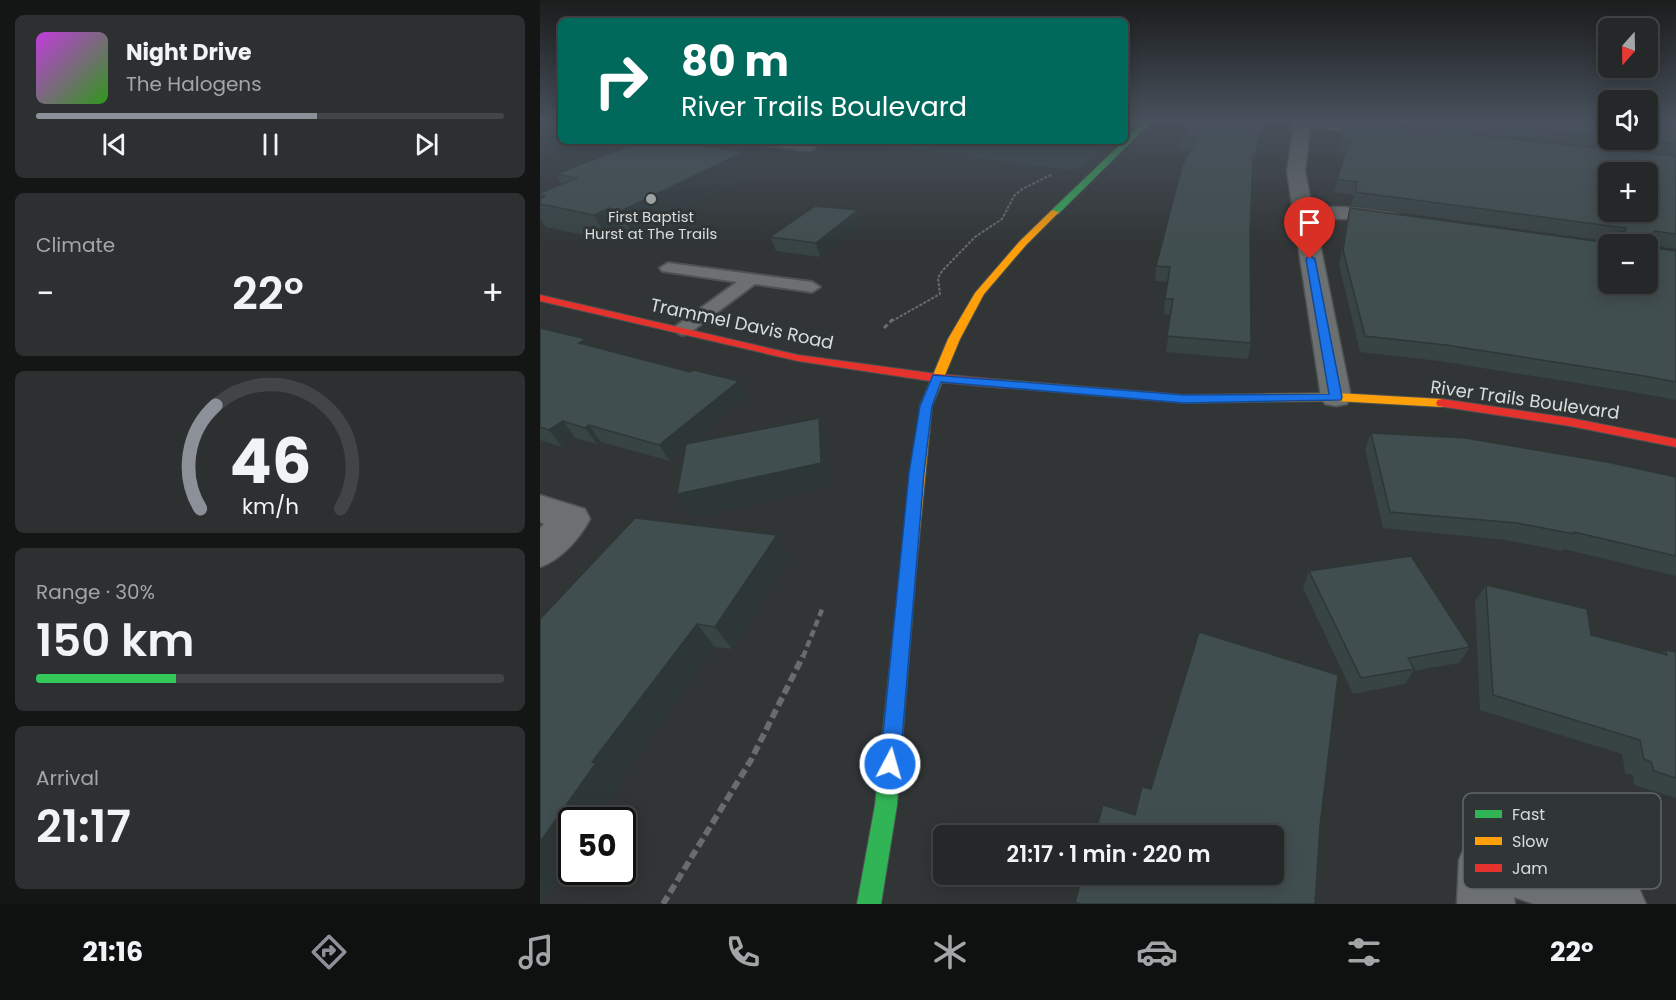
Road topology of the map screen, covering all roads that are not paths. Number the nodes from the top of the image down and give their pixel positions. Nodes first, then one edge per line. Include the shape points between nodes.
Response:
1 (1105, 163) edge
2 (1297, 163) edge
3 (1302, 213) junction
4 (1417, 222) edge
5 (668, 268) dead end
6 (752, 279) junction
7 (812, 287) dead end
8 (540, 297) edge
9 (682, 330) junction
10 (937, 378) junction
11 (1336, 397) junction
12 (1676, 443) edge
13 (556, 513) edge
14 (540, 552) edge
15 (1574, 889) edge
16 (1601, 898) edge
17 (869, 904) edge

1 - 10 main road via 1023,243 980,293
2 - 3 street
3 - 4 street via 1345,213
3 - 11 street
5 - 6 lane
6 - 7 lane
6 - 9 lane
8 - 9 main road, Trammel Davis Road
9 - 10 main road, Trammel Davis Road via 798,358
10 - 11 main road, River Trails Boulevard via 1184,399
10 - 17 main road via 926,406 916,473 887,793
11 - 12 main road, River Trails Boulevard via 1455,405
13 - 14 street
15 - 16 street

